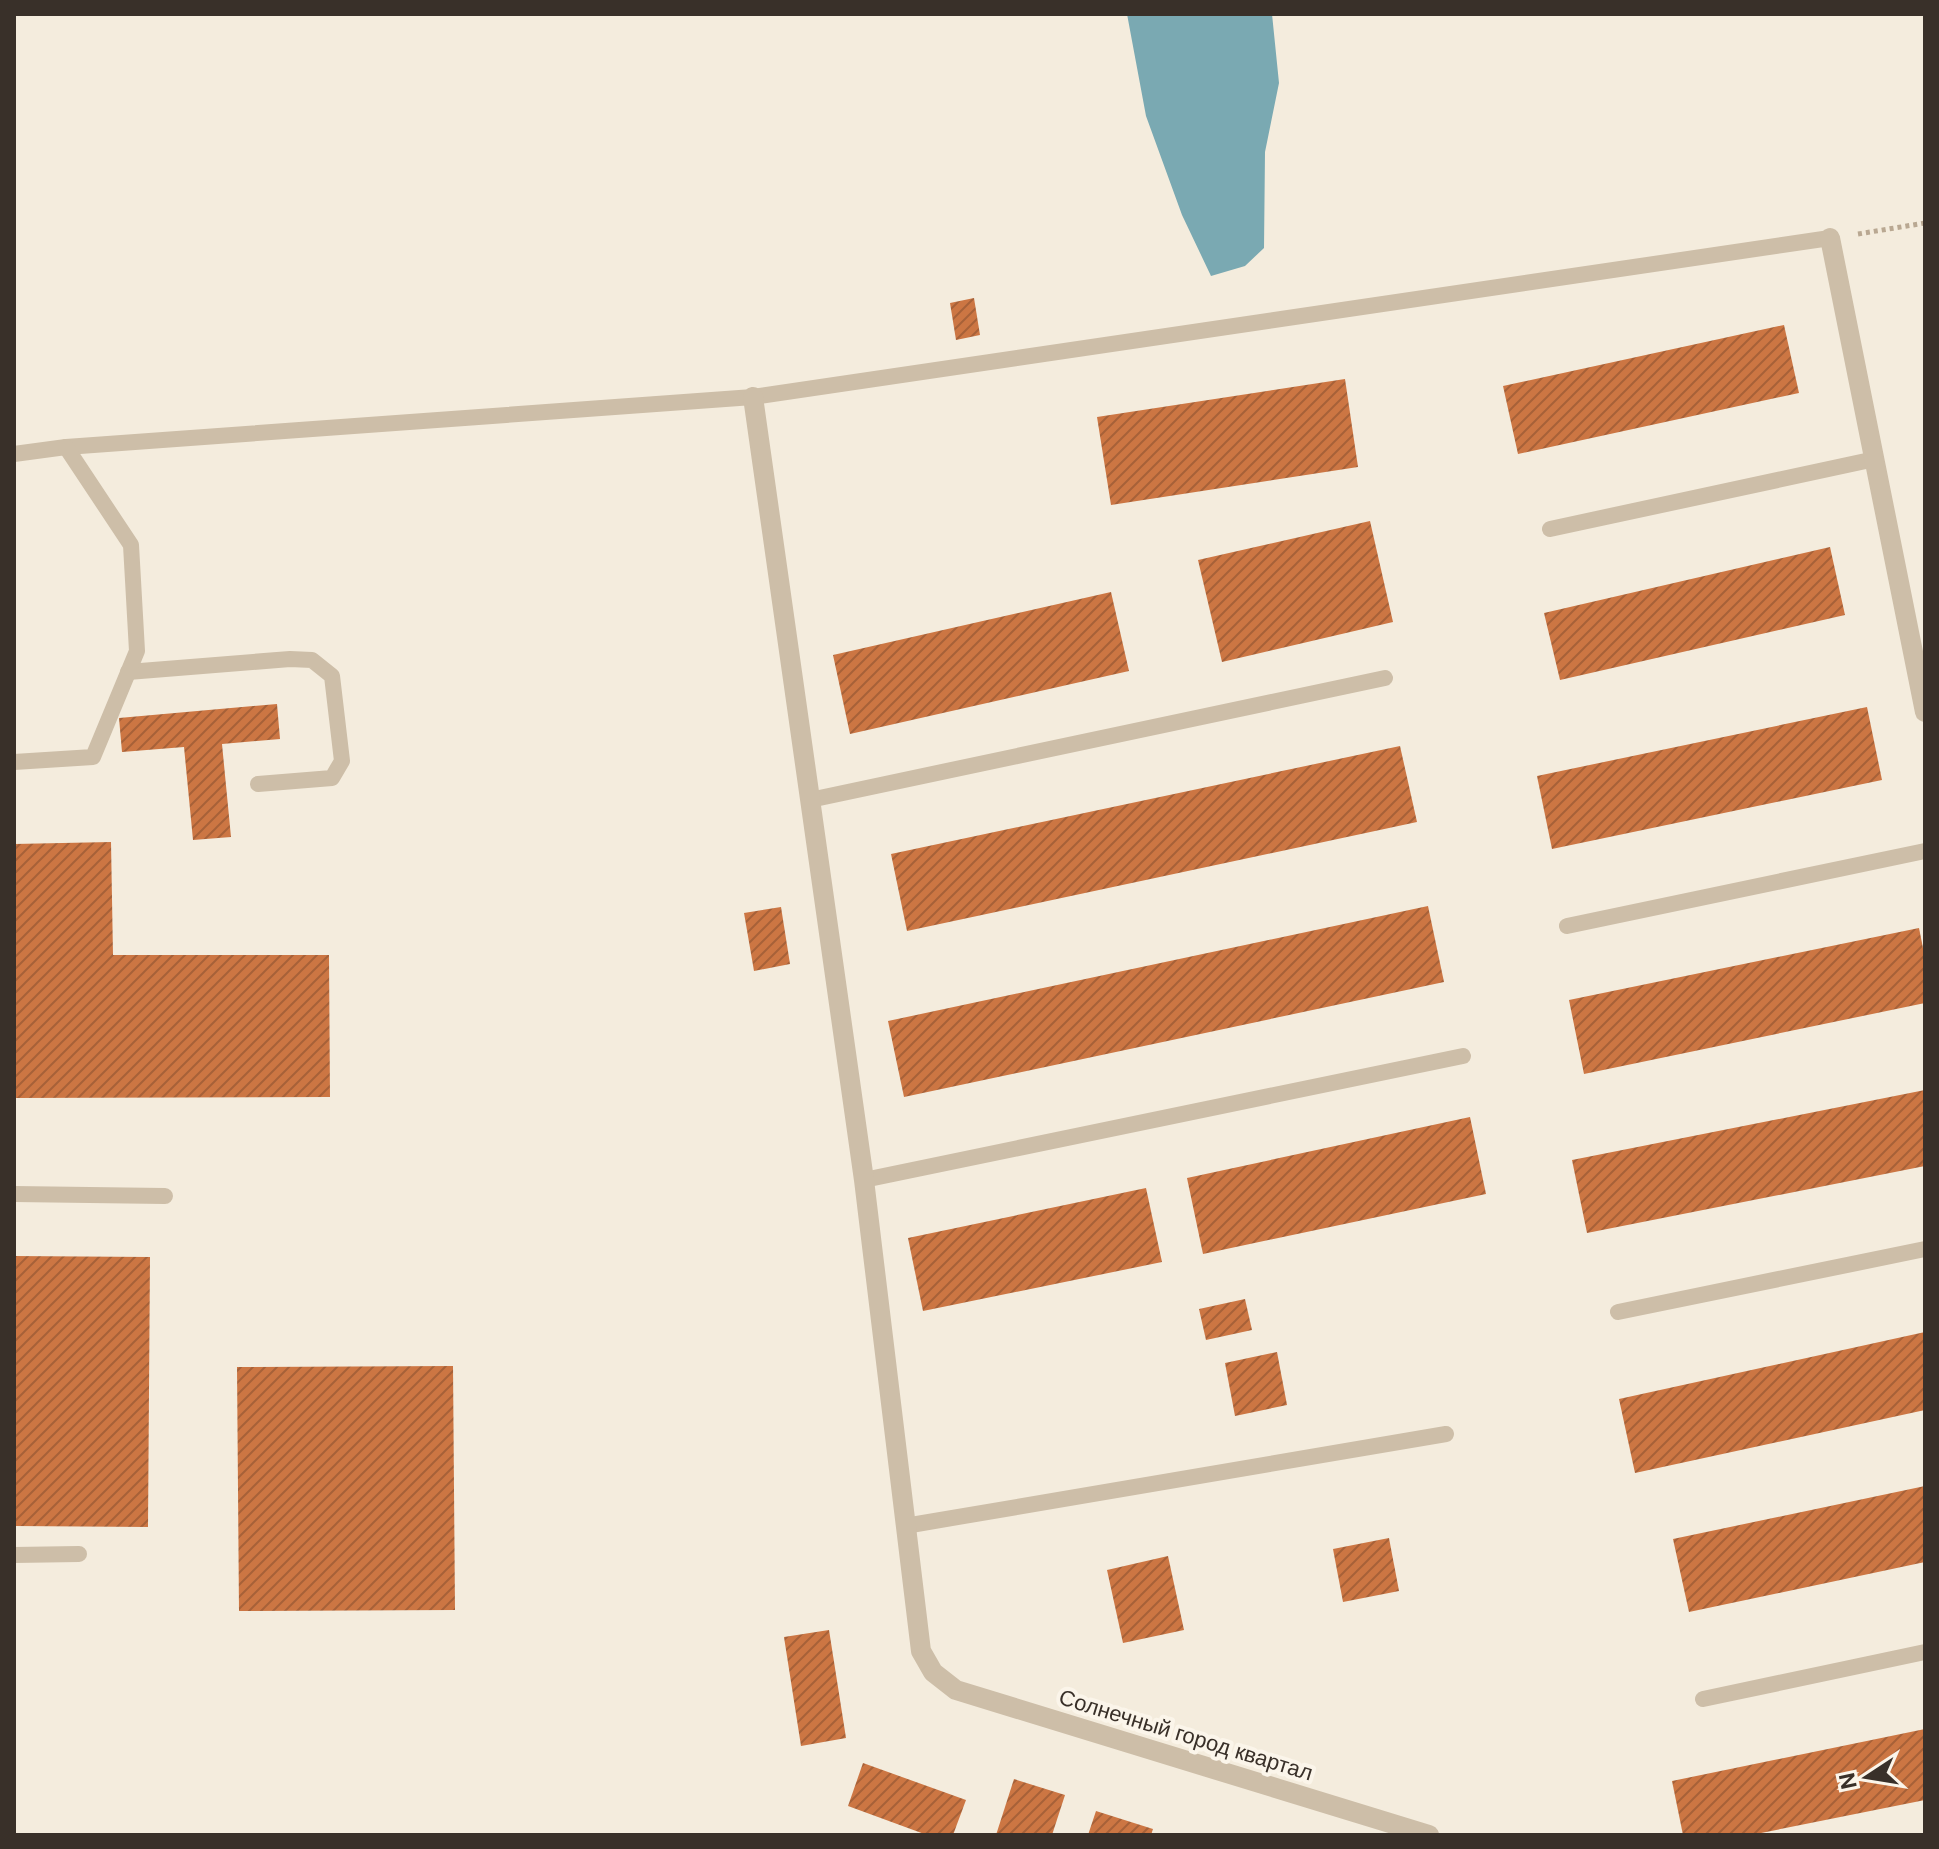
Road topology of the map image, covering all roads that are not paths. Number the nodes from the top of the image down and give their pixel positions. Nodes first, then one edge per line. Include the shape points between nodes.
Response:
1 (1830, 238) joint
2 (753, 397) junction
3 (66, 447) junction
4 (14, 454) edge
5 (1875, 459) junction
6 (1550, 529) dead end
7 (128, 672) junction
8 (1385, 678) dead end
9 (1925, 712) edge
10 (14, 762) edge
11 (258, 784) dead end
12 (810, 800) junction
13 (1925, 851) edge
14 (1567, 926) dead end
15 (1463, 1056) dead end
16 (864, 1180) junction
17 (14, 1194) edge
18 (165, 1196) dead end
19 (1925, 1249) edge
20 (1618, 1312) dead end
21 (1446, 1434) dead end
22 (905, 1526) junction
23 (79, 1554) dead end
24 (14, 1555) edge
25 (1925, 1652) edge
26 (1703, 1699) dead end
27 (1429, 1835) edge

1 - 2 lane
1 - 5 street
2 - 3 lane
2 - 12 street
3 - 4 lane
3 - 7 lane via 131,545 137,651
5 - 6 lane
5 - 9 street
7 - 10 lane via 93,757
7 - 11 lane via 290,659 312,660 332,676 342,761 332,778
8 - 12 lane
12 - 16 street
13 - 14 lane
15 - 16 lane
16 - 22 street
17 - 18 lane
19 - 20 lane
21 - 22 lane
22 - 27 street, Солнечный город квартал via 921,1651 933,1672 956,1690
23 - 24 lane
25 - 26 lane

